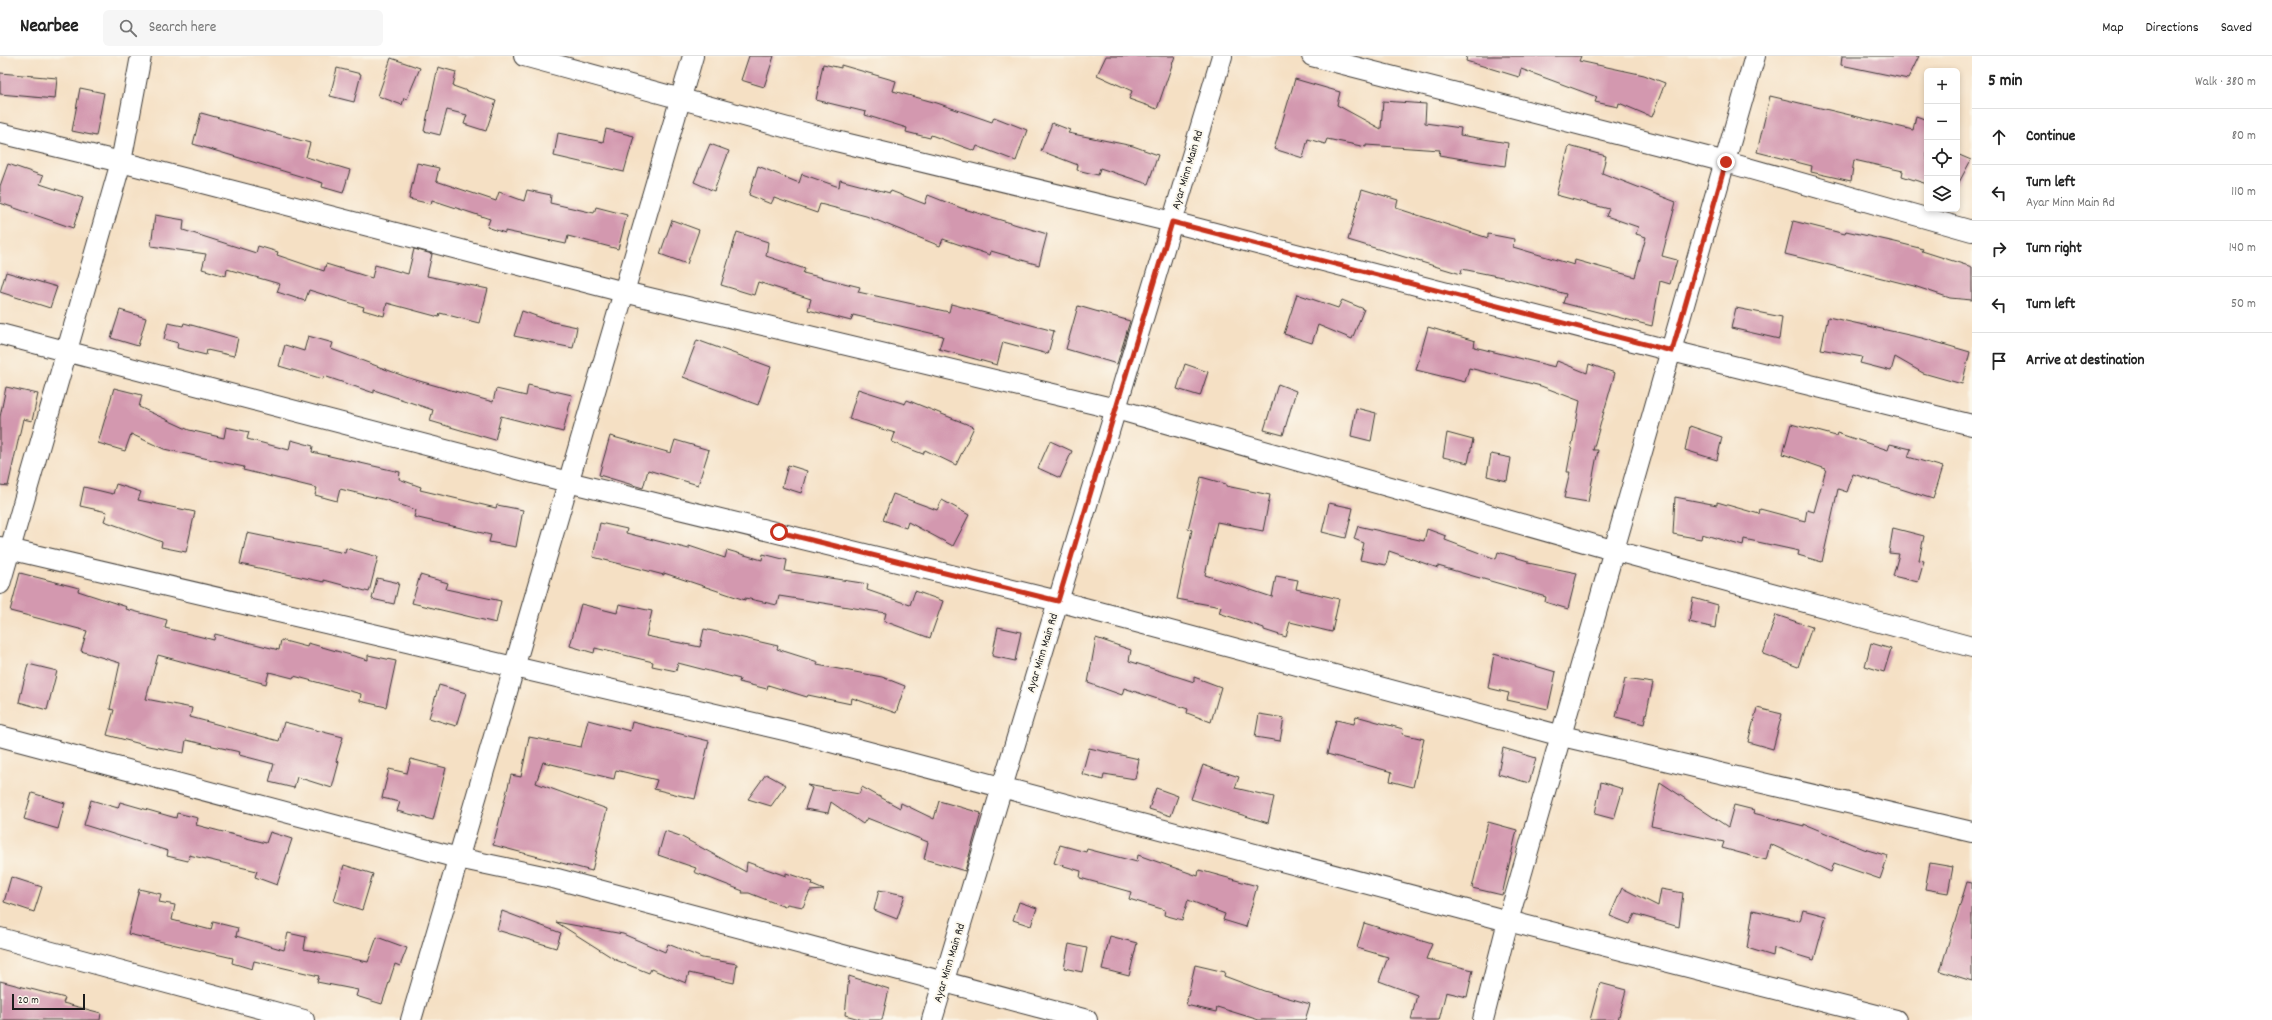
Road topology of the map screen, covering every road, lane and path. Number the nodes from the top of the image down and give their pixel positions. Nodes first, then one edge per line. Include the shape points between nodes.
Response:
1 (140, 56) edge
2 (524, 56) edge
3 (693, 56) edge
4 (1222, 56) edge
5 (1312, 56) edge
6 (1755, 56) edge
7 (681, 98) junction
8 (0, 133) edge
9 (121, 162) junction
10 (1726, 162) junction
11 (1172, 222) junction
12 (1972, 231) edge
13 (624, 292) junction
14 (0, 334) edge
15 (1672, 351) junction
16 (67, 353) junction
17 (1116, 409) junction
18 (1972, 425) edge
19 (568, 482) junction
20 (5, 548) edge
21 (1616, 551) junction
22 (0, 584) edge
23 (1058, 601) junction
24 (1972, 647) edge
25 (515, 667) junction
26 (0, 736) edge
27 (1562, 736) junction
28 (1003, 787) junction
29 (1972, 832) edge
30 (458, 858) junction
31 (1508, 921) junction
32 (0, 938) edge
33 (944, 981) junction
34 (304, 1020) edge
35 (411, 1020) edge
36 (932, 1020) edge
37 (1087, 1020) edge
38 (1483, 1020) edge
39 (1896, 1020) edge

1 - 9 street
2 - 7 street
3 - 7 street
4 - 11 street, Ayar Minn Main Rd
5 - 10 street
6 - 10 street
7 - 11 street via 832,140
7 - 13 street
8 - 9 street
9 - 13 street
9 - 16 street
10 - 12 street
10 - 15 street
11 - 15 street
11 - 17 street, Ayar Minn Main Rd
13 - 17 street
13 - 19 street
14 - 16 street
15 - 18 street
15 - 21 street
16 - 19 street
16 - 20 street
17 - 21 street
17 - 23 street, Ayar Minn Main Rd
19 - 23 street
19 - 25 street
20 - 22 street
20 - 25 street
21 - 24 street
21 - 27 street
23 - 27 street
23 - 28 street, Ayar Minn Main Rd
25 - 28 street via 797,733
25 - 30 street
26 - 30 street
27 - 29 street
27 - 31 street
28 - 31 street
28 - 33 street, Ayar Minn Main Rd
30 - 33 street via 557,878
30 - 35 street
31 - 38 street
31 - 39 street
32 - 34 street
33 - 36 street, Ayar Minn Main Rd
33 - 37 street

